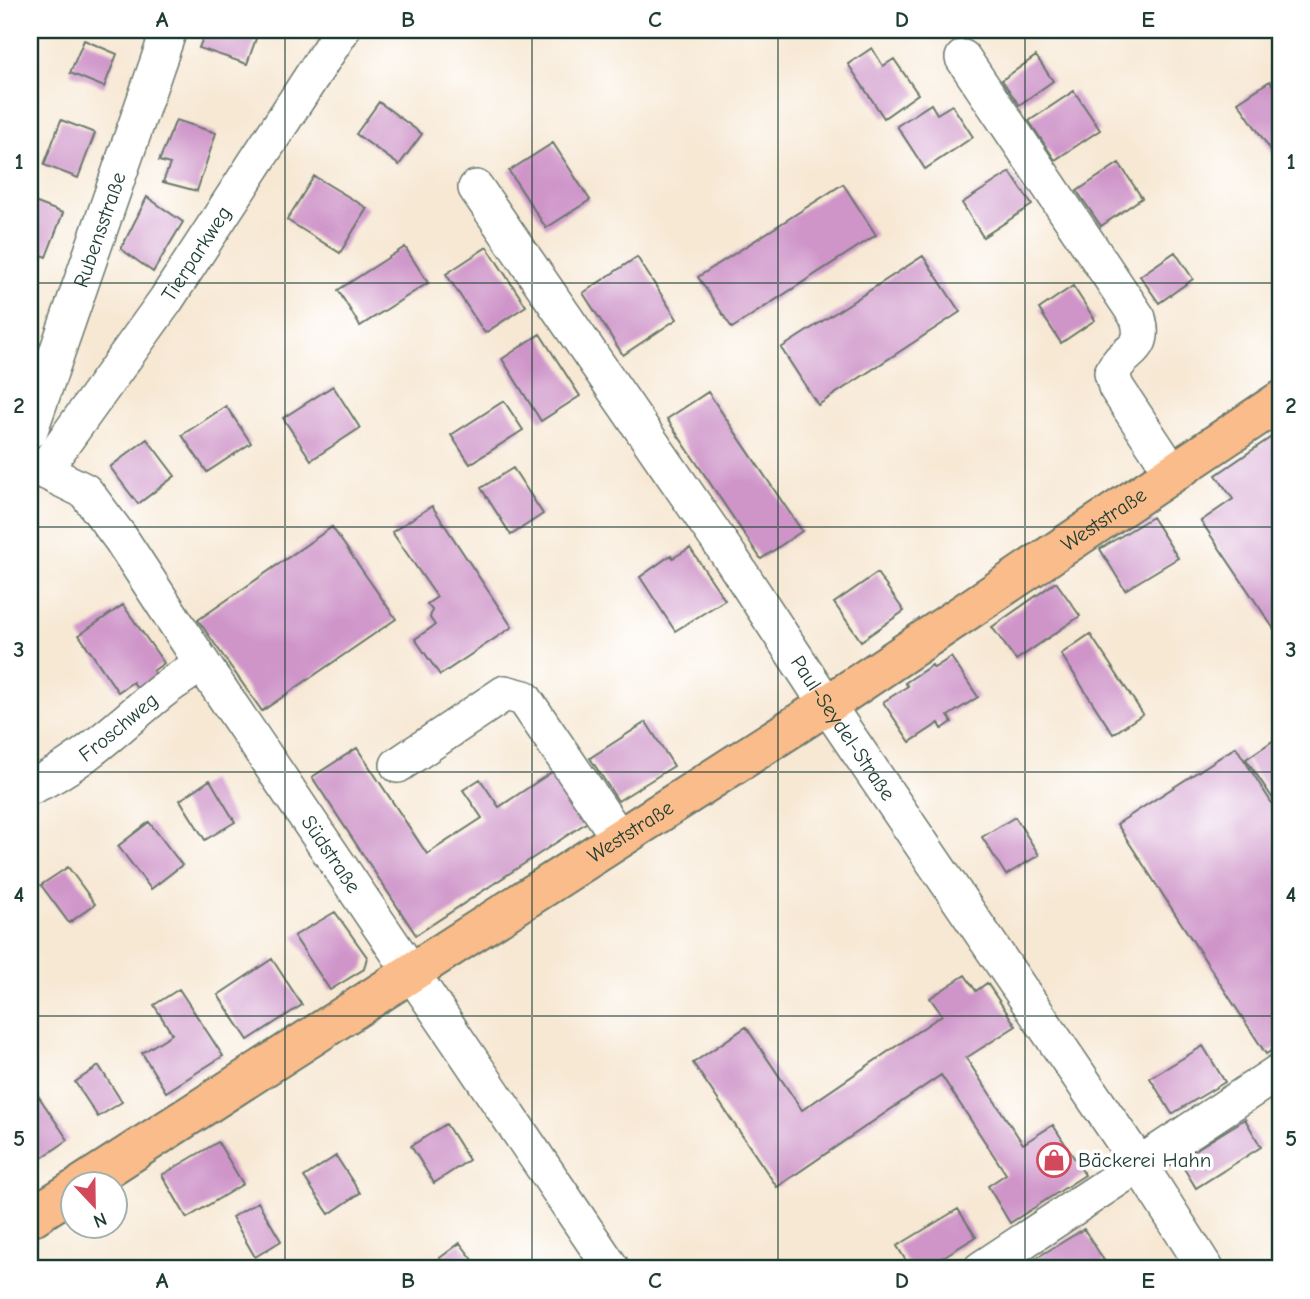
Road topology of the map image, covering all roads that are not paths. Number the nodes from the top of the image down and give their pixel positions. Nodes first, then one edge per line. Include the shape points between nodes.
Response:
1 (169, 30) edge
2 (342, 30) edge
3 (963, 58) dead end
4 (477, 188) dead end
5 (1280, 401) edge
6 (30, 430) edge
7 (37, 468) edge
8 (1172, 472) junction
9 (202, 663) junction
10 (827, 705) junction
11 (398, 765) dead end
12 (30, 787) edge
13 (619, 838) junction
14 (411, 973) junction
15 (1280, 1071) edge
16 (1139, 1164) junction
17 (105, 1170) edge
18 (60, 1199) edge
19 (30, 1218) edge
20 (612, 1269) edge
21 (981, 1269) edge
22 (1206, 1269) edge

1 - 6 street, Rubensstraße
2 - 7 street, Tierparkweg via 174,288
3 - 8 street via 1138,318 1142,332 1138,346 1112,373 1116,387
4 - 10 street, Paul-Seydel-Straße
5 - 8 main road, Weststraße
7 - 9 street, Südstraße via 85,491
8 - 10 main road, Weststraße
9 - 12 street, Froschweg via 60,771
9 - 14 street, Südstraße
10 - 13 main road, Weststraße
10 - 16 street, Paul-Seydel-Straße
11 - 13 street via 505,694 524,698
13 - 14 main road, Weststraße
14 - 17 main road, Weststraße
14 - 20 street, Südstraße
15 - 16 street
16 - 21 street
16 - 22 street, Paul-Seydel-Straße
18 - 19 main road

